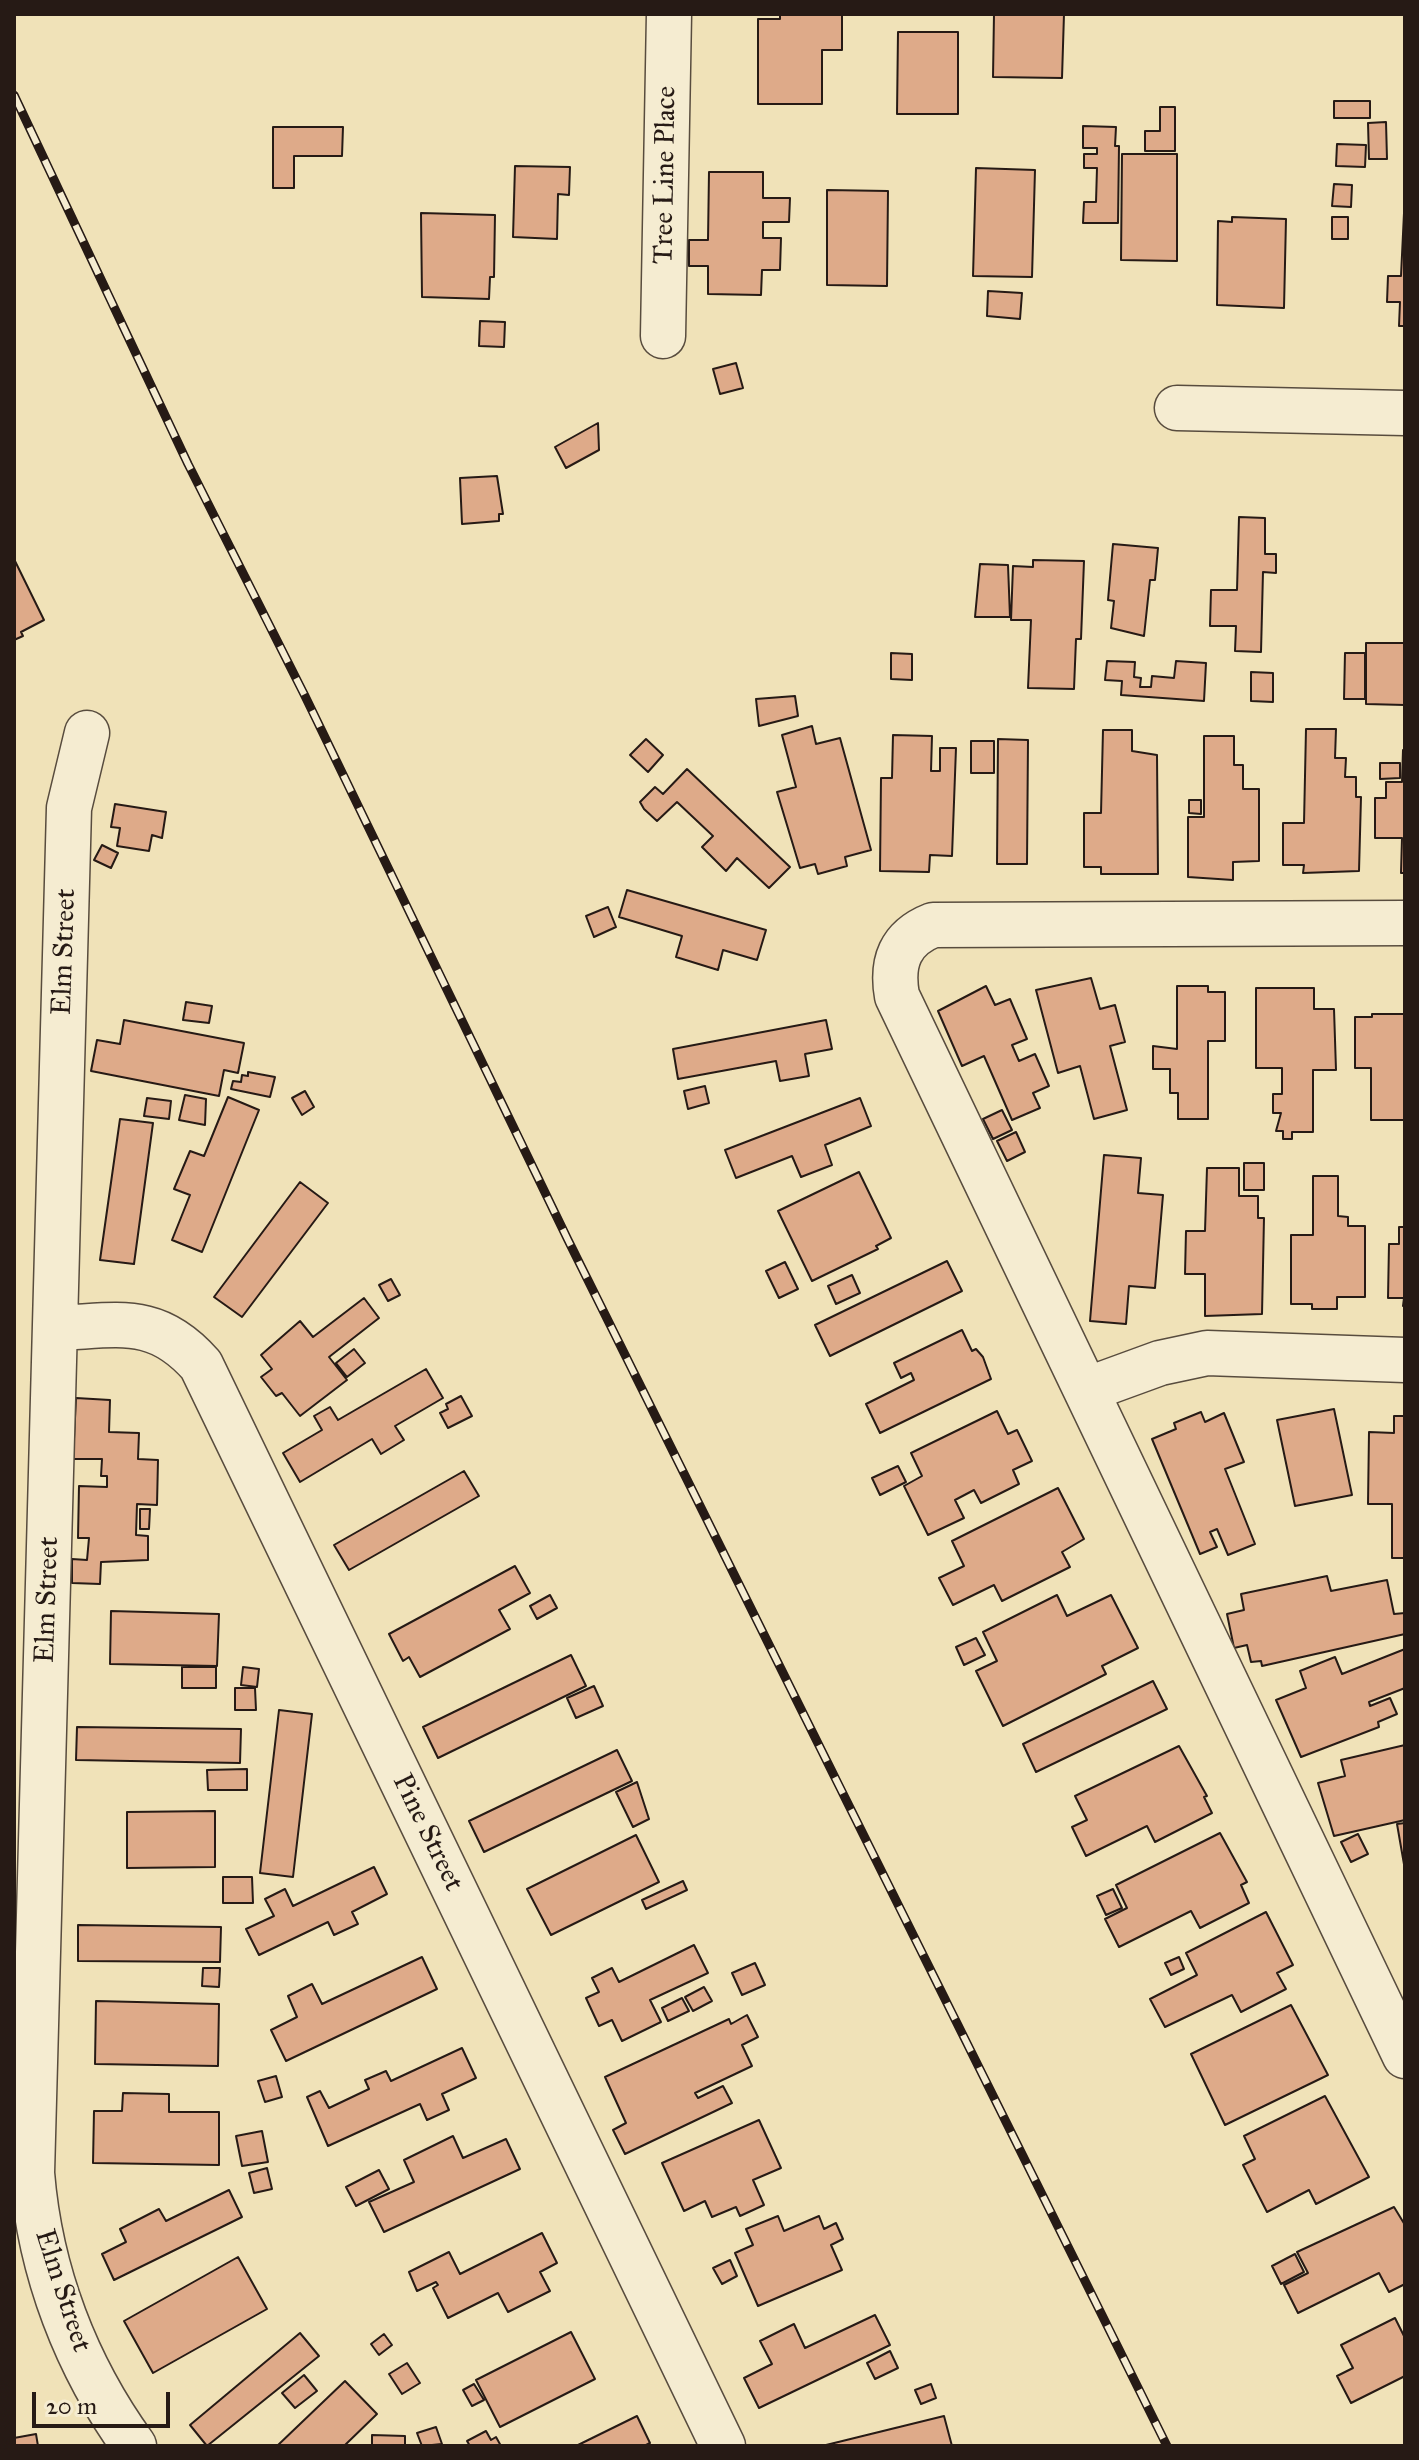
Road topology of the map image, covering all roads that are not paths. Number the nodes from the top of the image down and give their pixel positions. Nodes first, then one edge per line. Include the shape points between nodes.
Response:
1 (669, 14) edge
2 (663, 336) dead end
3 (1177, 408) dead end
4 (1405, 413) edge
5 (87, 733) dead end
6 (1405, 923) edge
7 (55, 1328) junction
8 (1405, 1360) edge
9 (1086, 1390) junction
10 (1405, 2056) edge
11 (134, 2446) edge
12 (723, 2446) edge

1 - 2 street, Tree Line Place
3 - 4 street
5 - 7 street, Elm Street via 69,808
6 - 9 street via 933,925 916,932 900,950 893,973 897,996
7 - 11 street, Elm Street via 32,2173 47,2263 69,2332 107,2409
7 - 12 street, Pine Street via 153,1328 180,1342 201,1365
8 - 9 street via 1207,1353 1160,1363
9 - 10 street

